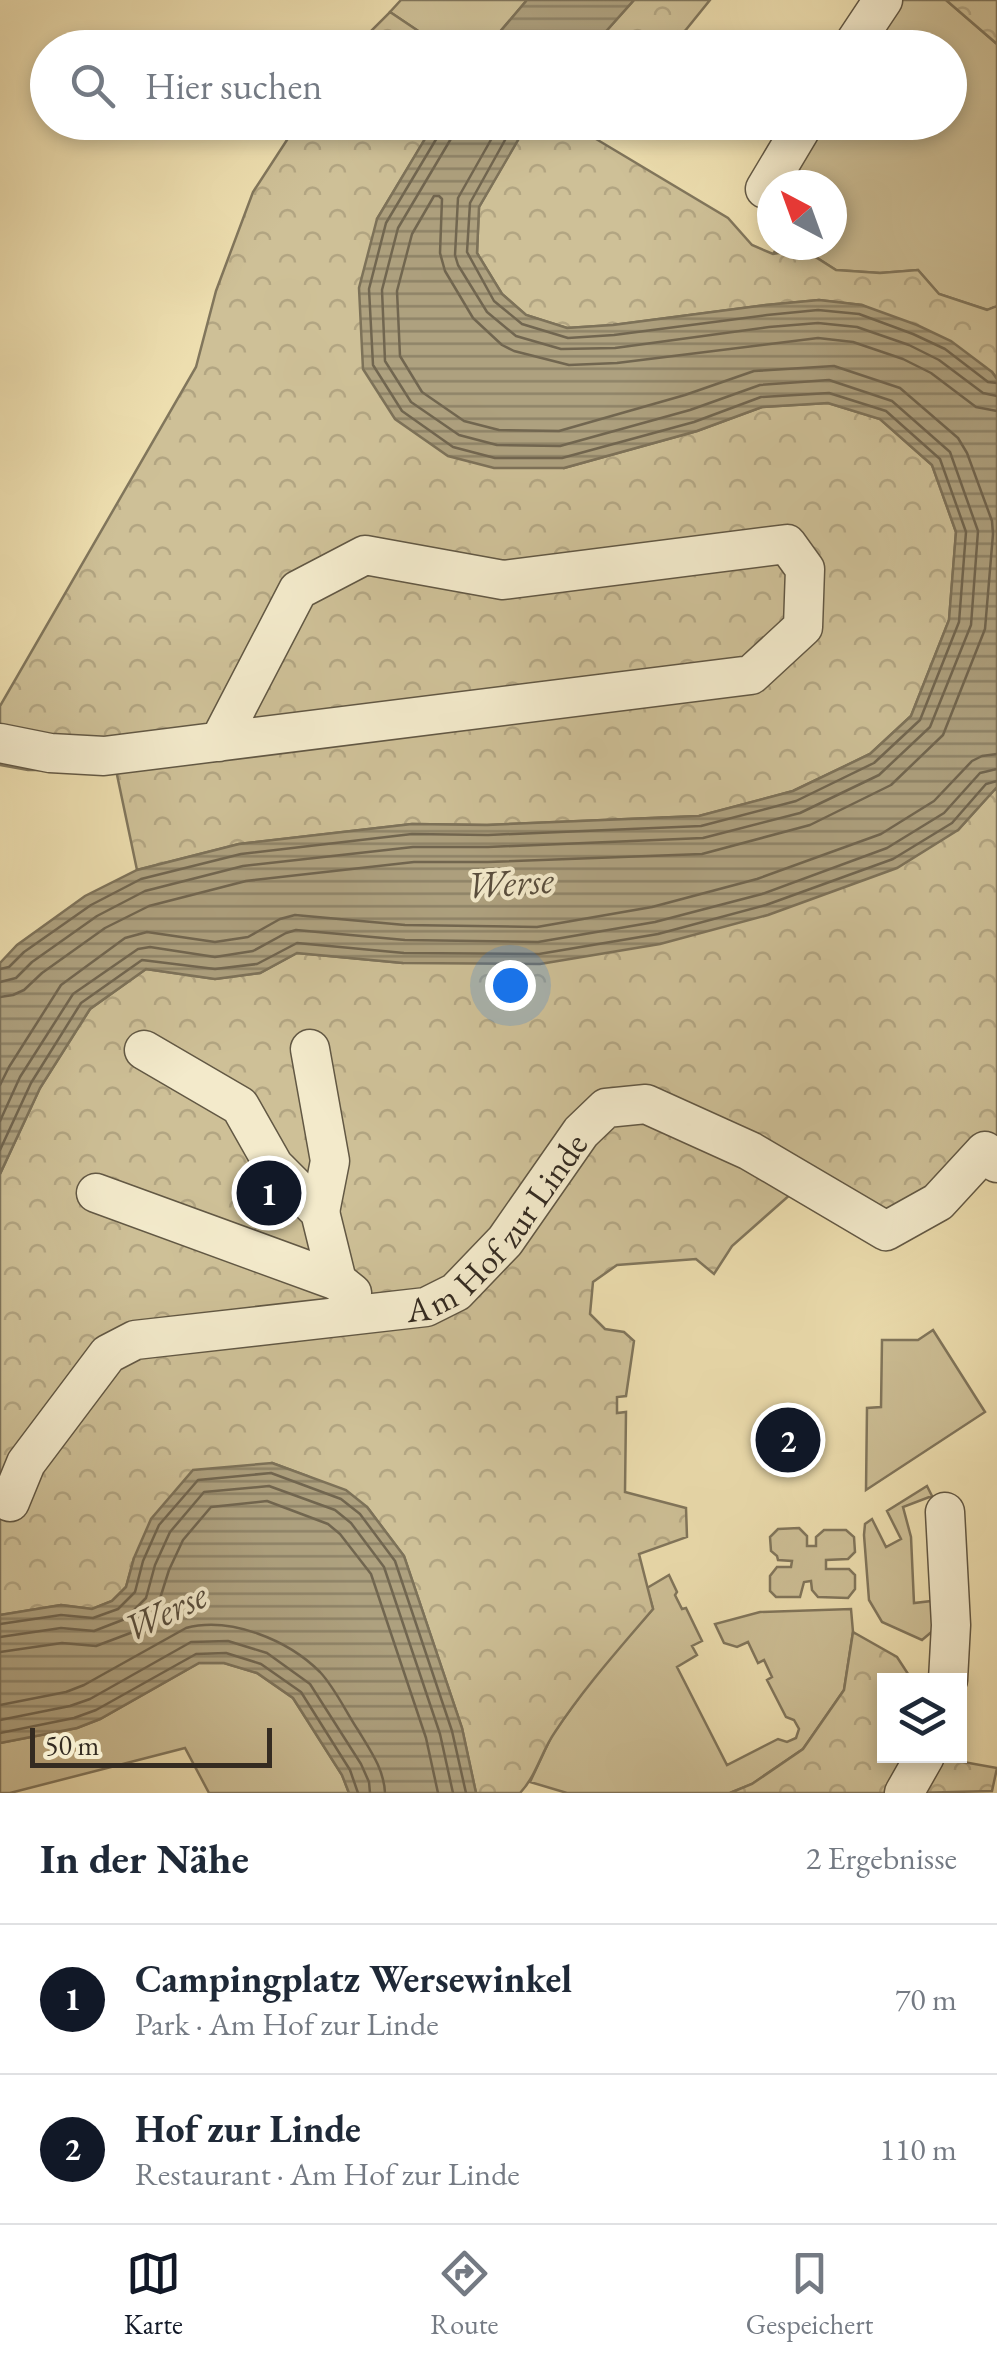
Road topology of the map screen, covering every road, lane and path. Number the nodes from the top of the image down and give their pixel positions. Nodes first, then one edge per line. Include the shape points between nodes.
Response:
1 (883, 0) edge
2 (863, 30) edge
3 (794, 140) edge
4 (776, 170) edge
5 (219, 742) junction
6 (0, 743) edge
7 (310, 1049) dead end
8 (144, 1050) dead end
9 (993, 1147) edge
10 (96, 1193) dead end
11 (320, 1212) junction
12 (337, 1281) junction
13 (378, 1313) junction
14 (10, 1502) dead end
15 (945, 1512) dead end
16 (948, 1673) edge
17 (921, 1763) edge
18 (904, 1793) edge

1 - 2 street
3 - 4 street
5 - 5 street via 751,675 803,627 805,569 787,544 503,580 364,555 298,590
5 - 6 street via 104,756
7 - 11 street via 330,1161
8 - 11 street via 240,1106 274,1166
9 - 13 street, Am Hof zur Linde via 938,1202 886,1231 750,1152 646,1104 606,1108 581,1132 505,1241 456,1292 426,1307
10 - 12 street
11 - 12 street
12 - 13 street
13 - 14 street, Am Hof zur Linde via 135,1340 108,1354 26,1463
15 - 16 street
17 - 18 street

